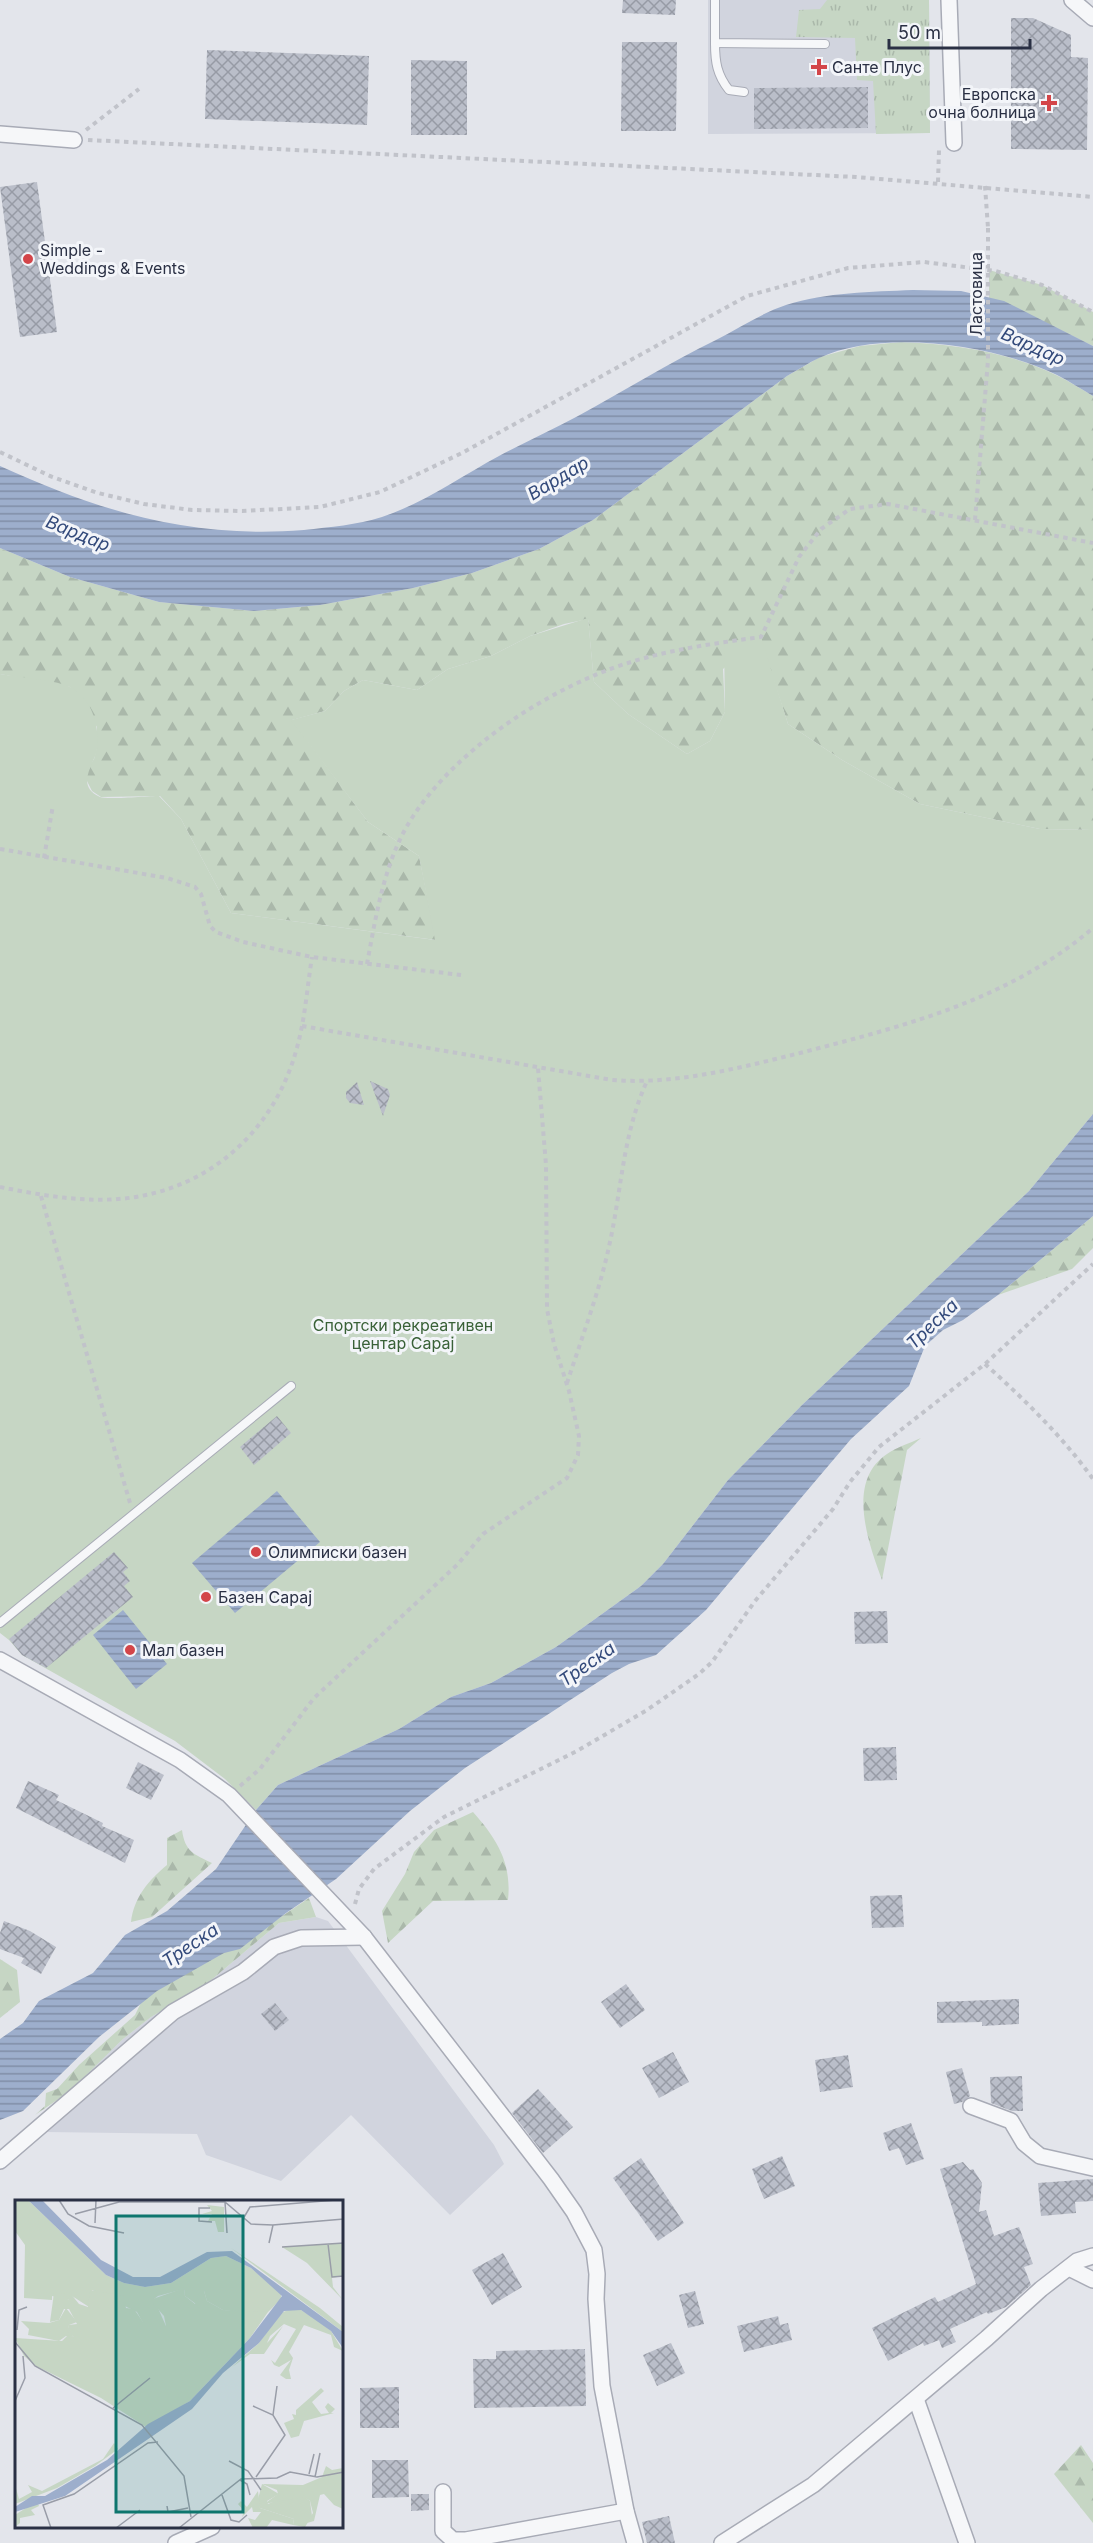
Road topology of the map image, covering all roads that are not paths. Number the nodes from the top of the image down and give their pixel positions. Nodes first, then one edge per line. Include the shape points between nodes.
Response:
1 (715, 0) edge
2 (949, 0) edge
3 (1072, 0) edge
4 (1093, 18) edge
5 (715, 43) junction
6 (825, 44) dead end
7 (744, 92) dead end
8 (0, 134) edge
9 (74, 140) road end
10 (947, 143) road end
11 (291, 1386) dead end
12 (0, 1623) edge
13 (0, 1660) edge
14 (359, 1931) junction
15 (970, 2106) dead end
16 (0, 2161) edge
17 (1093, 2168) edge
18 (1093, 2256) edge
19 (1069, 2268) junction
20 (1093, 2280) edge
21 (916, 2399) junction
22 (443, 2493) dead end
23 (626, 2511) junction
24 (210, 2528) edge
25 (176, 2543) edge
26 (635, 2543) edge
27 (722, 2543) edge
28 (967, 2543) edge

1 - 5 lane
2 - 10 street
3 - 4 street
5 - 6 lane
5 - 7 lane via 719,78 729,90
8 - 9 street
11 - 12 lane
13 - 14 street via 180,1760 230,1795
14 - 16 street via 301,1938 274,1947 243,1972 173,2012
14 - 23 street via 551,2179 594,2250 602,2385
15 - 17 street via 1011,2121 1024,2143 1041,2156
18 - 19 street
19 - 20 street
19 - 21 street
21 - 27 street via 813,2485
21 - 28 street
22 - 23 street via 443,2531 453,2540 466,2541
23 - 26 street
24 - 25 street

